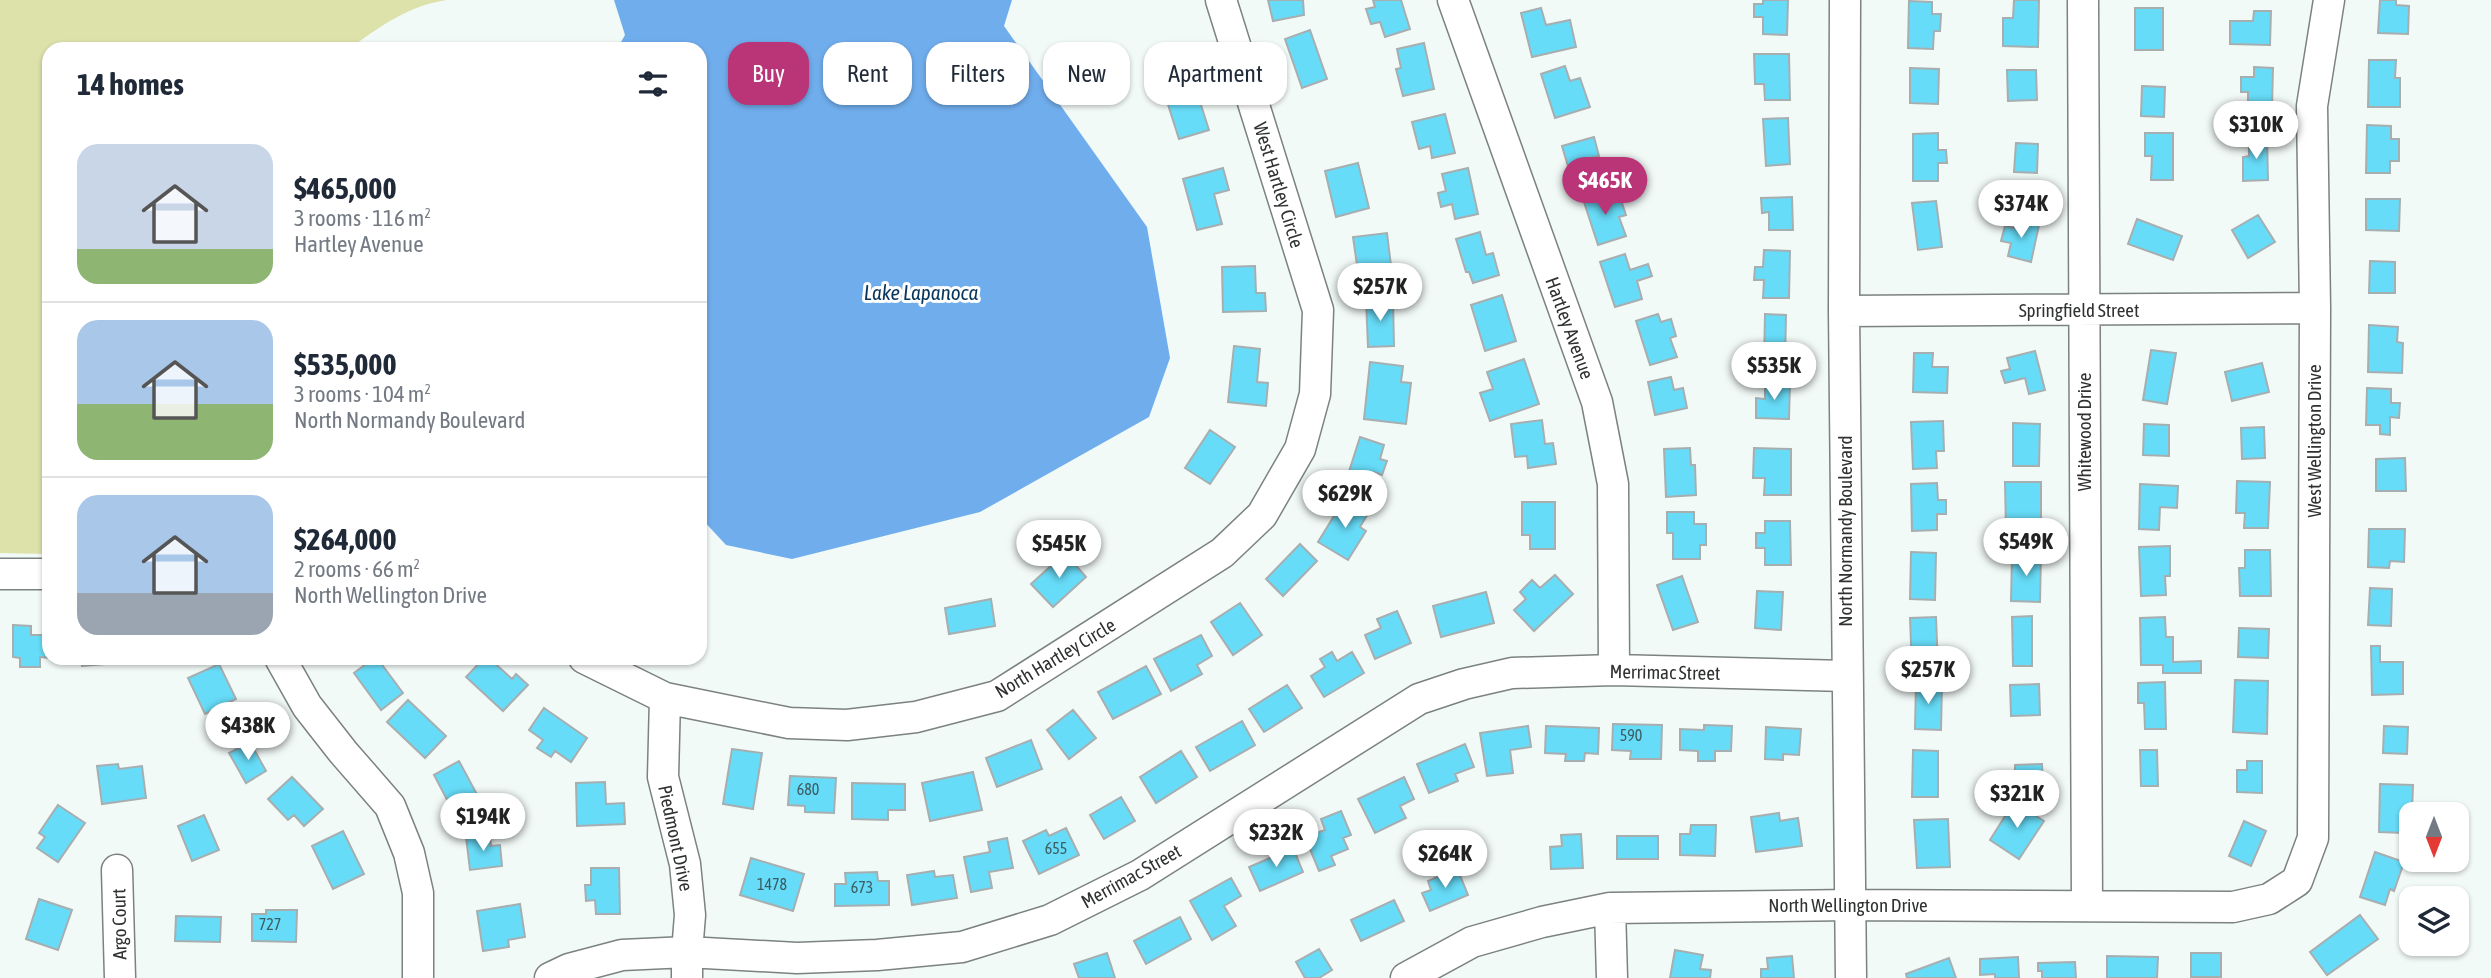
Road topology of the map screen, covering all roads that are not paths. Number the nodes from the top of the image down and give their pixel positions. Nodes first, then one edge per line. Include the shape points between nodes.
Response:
1 (1222, 0) edge
2 (1452, 0) edge
3 (1845, 0) edge
4 (2083, 0) edge
5 (2329, 0) edge
6 (2315, 308) junction
7 (2083, 310) junction
8 (1844, 311) junction
9 (1222, 553) joint
10 (0, 574) edge
11 (42, 574) edge
12 (284, 665) edge
13 (598, 665) edge
14 (1614, 670) junction
15 (1846, 676) junction
16 (665, 698) junction
17 (117, 870) dead end
18 (2297, 881) joint
19 (1851, 905) junction
20 (2087, 905) junction
21 (1610, 908) junction
22 (687, 965) edge
23 (120, 978) edge
24 (418, 978) edge
25 (550, 978) edge
26 (1406, 978) edge
27 (1612, 978) edge
28 (1851, 978) edge

1 - 9 street, West Hartley Circle via 1318,310 1315,394 1300,449 1262,514
2 - 14 street, Hartley Avenue via 1597,402 1613,484
3 - 8 street, North Normandy Boulevard
4 - 7 street, Whitewood Drive
5 - 6 street, West Wellington Drive via 2312,106
6 - 7 street, Springfield Street
6 - 18 street, West Wellington Drive via 2313,838
7 - 8 street, Springfield Street
7 - 20 street, Whitewood Drive
8 - 15 street, North Normandy Boulevard
9 - 16 street, North Hartley Circle via 997,696 927,714 847,724 789,723
10 - 11 street
12 - 24 street via 307,706 390,806 409,853 418,893
13 - 16 street, North Hartley Circle
14 - 15 street, Merrimac Street
14 - 22 street, Merrimac Street via 1512,673 1419,699 1140,875 1050,920 962,947
15 - 19 street, North Normandy Boulevard
16 - 22 street, Piedmont Drive via 663,777 685,864 690,915
17 - 23 street, Argo Court
18 - 20 street, North Wellington Drive via 2269,900 2233,907
19 - 20 street, North Wellington Drive
19 - 21 street, North Wellington Drive
19 - 28 street, North Normandy Boulevard
21 - 26 street, North Wellington Drive via 1472,942
21 - 27 street
22 - 25 street, Merrimac Street via 622,955

